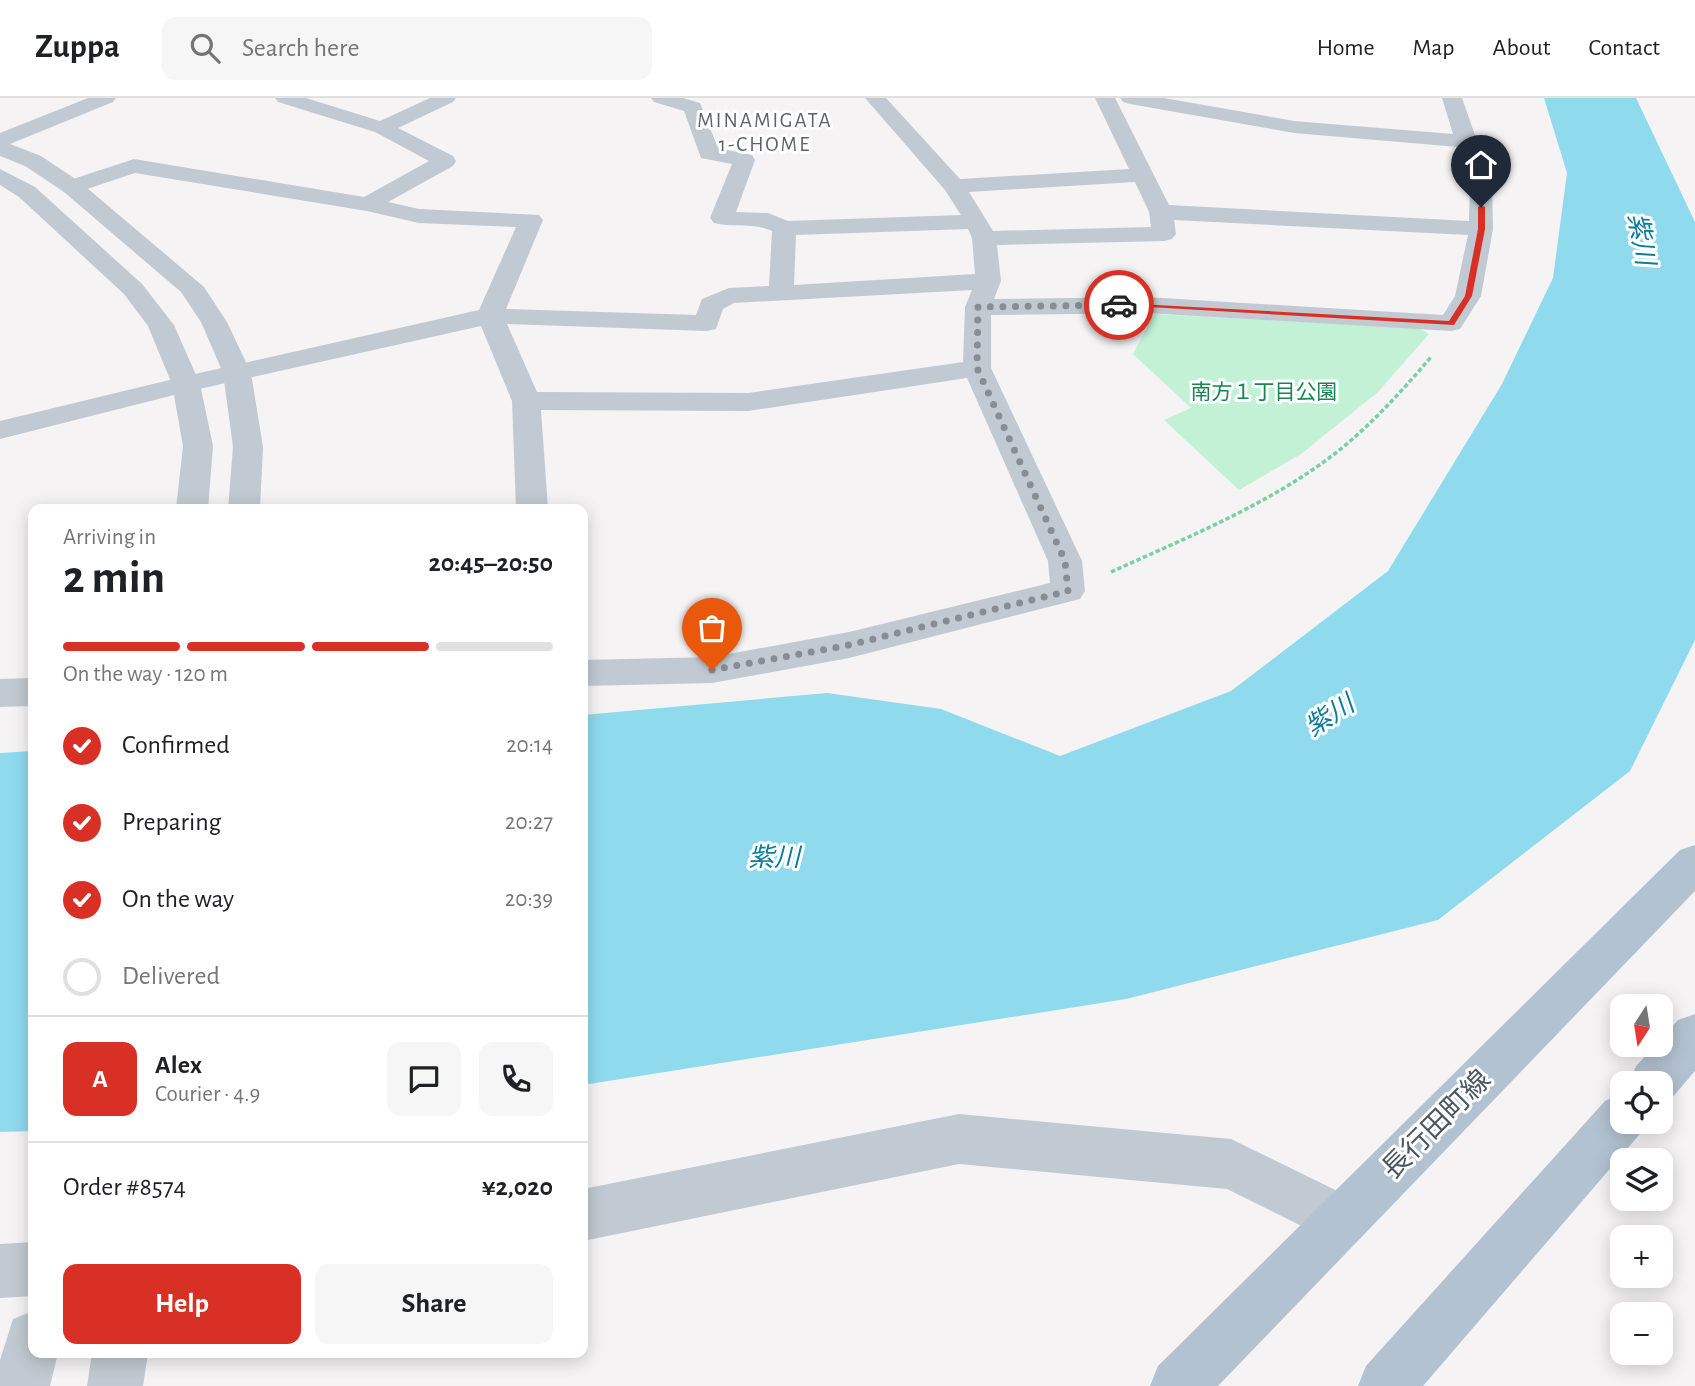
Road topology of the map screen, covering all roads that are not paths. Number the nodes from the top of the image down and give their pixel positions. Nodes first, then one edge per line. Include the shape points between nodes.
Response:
1 (106, 98) edge
2 (285, 98) edge
3 (446, 98) edge
4 (662, 98) edge
5 (875, 98) edge
6 (1105, 98) edge
7 (1130, 98) edge
8 (1452, 98) edge
9 (382, 128) junction
10 (0, 141) edge
11 (1466, 141) junction
12 (0, 148) edge
13 (1143, 175) junction
14 (0, 176) edge
15 (954, 186) junction
16 (72, 187) junction
17 (368, 204) junction
18 (1161, 212) junction
19 (784, 228) junction
20 (1481, 229) junction
21 (980, 230) junction
22 (988, 281) junction
23 (781, 293) junction
24 (978, 307) junction
25 (490, 316) junction
26 (977, 368) junction
27 (237, 373) junction
28 (186, 384) junction
29 (526, 401) junction
30 (0, 430) edge
31 (192, 504) edge
32 (244, 504) edge
33 (532, 504) edge
34 (588, 673) edge
35 (28, 692) edge
36 (0, 693) edge
37 (1695, 863) edge
38 (1695, 1036) edge
39 (1664, 1071) edge
40 (1610, 1132) edge
41 (588, 1214) edge
42 (1342, 1220) junction
43 (28, 1269) edge
44 (0, 1270) edge
45 (29, 1358) edge
46 (119, 1358) edge
47 (22, 1386) edge
48 (115, 1386) edge
49 (1178, 1386) edge
50 (1386, 1386) edge

1 - 10 street
2 - 9 street
3 - 9 street
4 - 19 street via 693,107 709,153 744,160 722,218 768,220
5 - 15 street
6 - 13 street
7 - 11 street via 1307,129
8 - 11 street
9 - 17 street via 445,161
11 - 20 street via 1481,184
12 - 16 street via 33,161
13 - 15 street
13 - 18 street
14 - 28 street via 27,192 133,289 160,325
15 - 21 street
16 - 17 street via 134,166
16 - 27 street via 191,287 214,322
17 - 25 street via 419,216 531,220
18 - 20 street
18 - 21 street via 1164,234
19 - 21 street
19 - 23 street
20 - 24 street via 1468,296 1451,323 1146,305
21 - 22 street
22 - 23 street
22 - 24 street
23 - 25 street via 729,296 711,306 707,323
24 - 26 street
25 - 27 street
25 - 29 street
26 - 29 street via 748,402
26 - 34 street via 1065,561 1068,591 849,645 712,670
27 - 28 street
27 - 32 street via 248,447
28 - 30 street
28 - 31 street via 198,446
29 - 33 street
35 - 36 street
37 - 42 main road, 長行田町線
38 - 39 main road
40 - 50 main road
41 - 42 street via 958,1139 1231,1164
42 - 49 main road, 長行田町線
43 - 44 street
45 - 47 street
46 - 48 street

